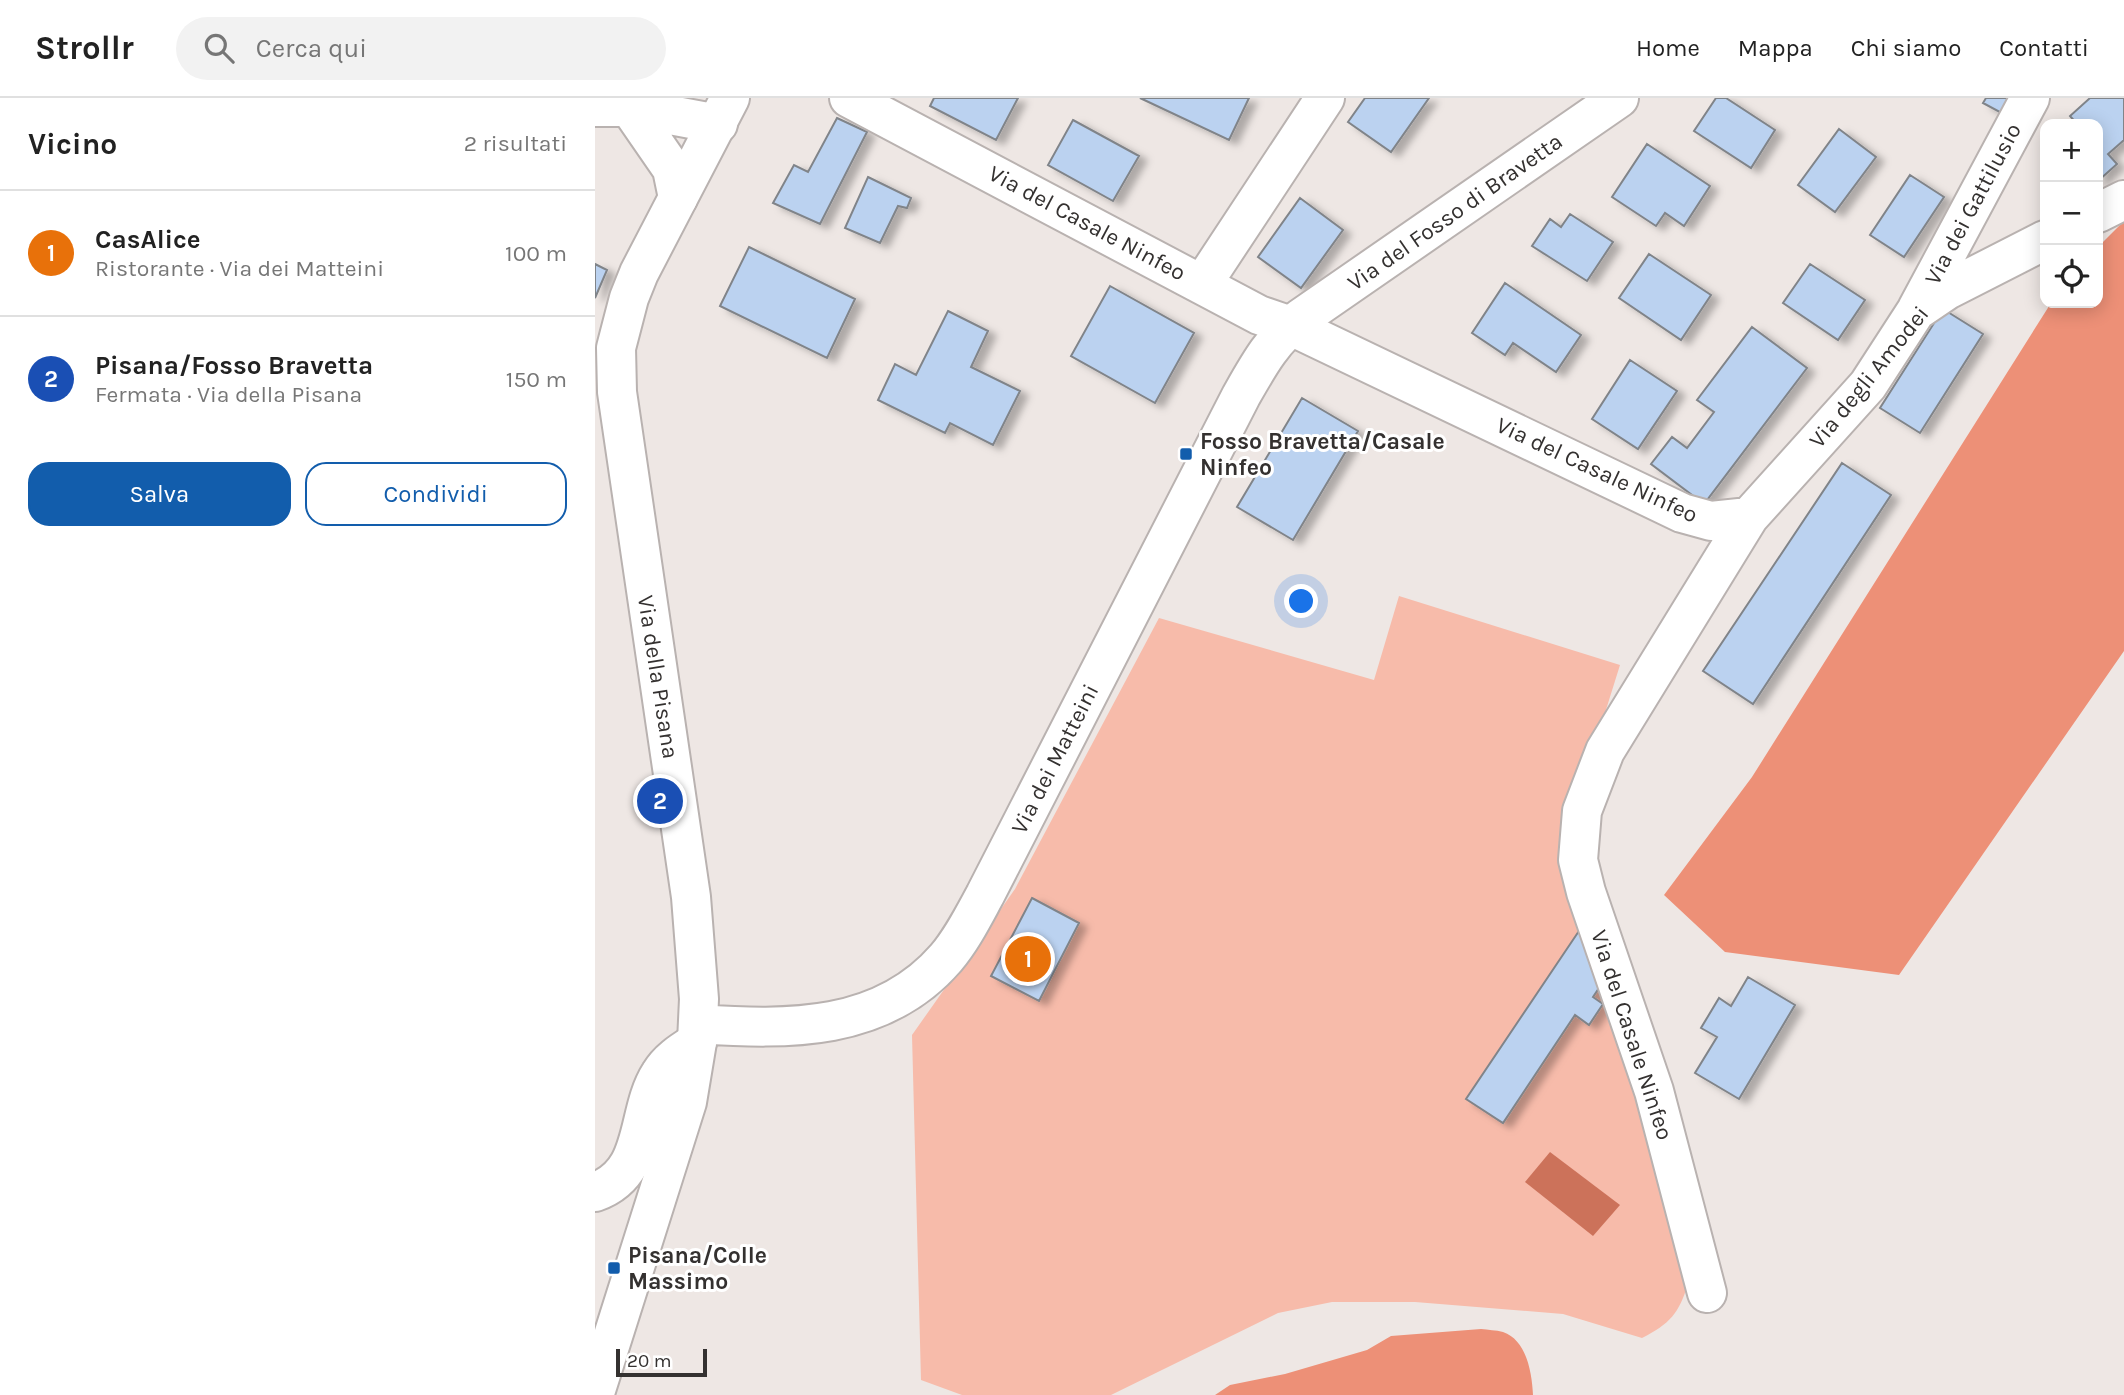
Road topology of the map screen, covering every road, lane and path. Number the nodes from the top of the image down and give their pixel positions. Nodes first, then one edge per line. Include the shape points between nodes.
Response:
1 (849, 98) edge
2 (1325, 98) edge
3 (1619, 98) edge
4 (2030, 98) edge
5 (623, 103) edge
6 (724, 111) edge
7 (678, 198) junction
8 (2124, 200) edge
9 (2103, 211) edge
10 (2040, 243) edge
11 (1203, 283) junction
12 (1916, 310) junction
13 (1291, 326) junction
14 (1749, 517) junction
15 (698, 1033) junction
16 (595, 1192) edge
17 (1707, 1293) dead end
18 (595, 1393) edge

1 - 11 street, Via del Casale Ninfeo
2 - 11 street
3 - 13 street, Via del Fosso di Bravetta
4 - 12 street, Via dei Gattilusio
5 - 6 street
5 - 7 street via 667,161
6 - 7 street, Via della Pisana
7 - 15 street, Via della Pisana via 624,311 616,348 616,378 691,897 698,964
8 - 9 street
10 - 12 street, Via degli Amodei
11 - 13 street, Via del Casale Ninfeo
12 - 14 street, Via degli Amodei via 1868,384
13 - 14 street, Via del Casale Ninfeo via 1692,517 1719,522
13 - 15 street, Via dei Matteini via 1270,348 1241,396 985,895 945,959 899,996 854,1017
14 - 17 street, Via del Casale Ninfeo via 1605,751 1582,811 1578,860 1654,1091
15 - 16 street via 659,1076 625,1173
15 - 18 street, Via della Pisana via 687,1102

